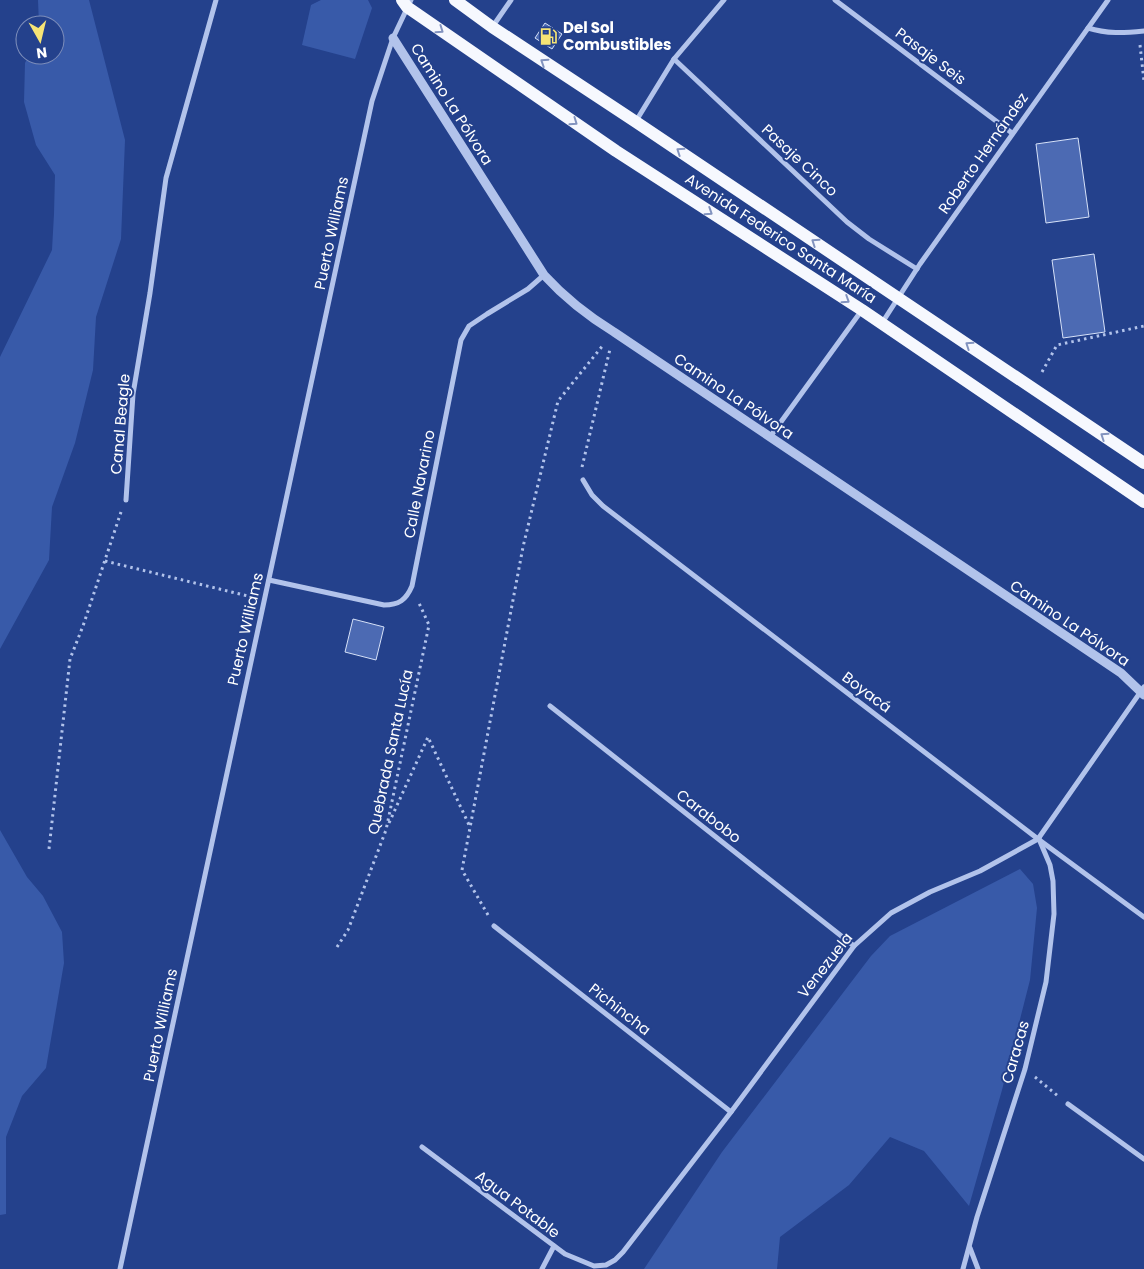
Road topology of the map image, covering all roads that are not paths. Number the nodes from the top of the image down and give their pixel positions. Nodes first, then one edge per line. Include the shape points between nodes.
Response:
1 (216, 0) edge
2 (455, 0) edge
3 (511, 0) edge
4 (724, 0) edge
5 (834, 0) edge
6 (1107, 0) edge
7 (407, 2) edge
8 (492, 27) junction
9 (1088, 28) junction
10 (1142, 31) edge
11 (393, 38) junction
12 (674, 59) junction
13 (636, 122) junction
14 (1012, 133) junction
15 (917, 269) junction
16 (544, 275) junction
17 (899, 298) junction
18 (862, 310) junction
19 (882, 323) junction
20 (770, 437) junction
21 (1144, 463) edge
22 (583, 480) road end
23 (126, 500) road end
24 (1144, 502) edge
25 (268, 580) junction
26 (1143, 691) edge
27 (550, 706) dead end
28 (1038, 839) junction
29 (1144, 917) edge
30 (494, 926) road end
31 (854, 946) junction
32 (1068, 1104) road end
33 (731, 1112) junction
34 (422, 1147) dead end
35 (1144, 1159) edge
36 (554, 1246) junction
37 (970, 1248) junction
38 (606, 1265) joint
39 (120, 1269) edge
40 (542, 1269) edge
41 (963, 1269) edge
42 (978, 1269) edge

1 - 23 street, Canal Beagle via 166,178 133,394
2 - 8 main road, Avenida Federico Santa María
3 - 8 street
4 - 12 street
5 - 14 street, Pasaje Seis
6 - 9 street, Roberto Hernández
7 - 11 street, Puerto Williams
7 -> 18 main road, Avenida Federico Santa María via 616,151
13 -> 8 main road, Avenida Federico Santa María
9 - 10 street via 1119,33
9 - 14 street, Roberto Hernández
11 - 16 street, Camino La Pólvora
11 - 25 street, Puerto Williams via 372,100
12 - 13 street
12 - 15 street, Pasaje Cinco via 848,222
17 -> 13 main road, Avenida Federico Santa María
14 - 15 street, Roberto Hernández
15 - 17 street, Roberto Hernández
16 - 20 street, Camino La Pólvora via 561,294 593,319
16 - 25 street, Calle Navarino via 528,289 469,326 461,340 408,597 400,603 384,606
17 - 19 street, Roberto Hernández
21 -> 17 main road, Avenida Federico Santa María
18 - 19 main road, Avenida Federico Santa María
18 - 20 street
19 - 24 main road, Avenida Federico Santa María
20 - 26 street, Camino La Pólvora
22 - 28 street, Boyacá via 603,506
25 - 39 street, Puerto Williams
26 - 28 street, Venezuela
27 - 31 street, Carabobo
28 - 29 street, Boyacá
28 - 31 street, Venezuela via 980,871 891,913
28 - 37 street, Caracas via 1050,865 1054,914 1046,982 1025,1069
30 - 33 street, Pichincha
31 - 33 street, Venezuela
32 - 35 street
33 - 38 street, Venezuela via 623,1252
34 - 36 street, Agua Potable
36 - 38 street, Agua Potable via 582,1262
36 - 40 street
37 - 41 street, Caracas
37 - 42 street

